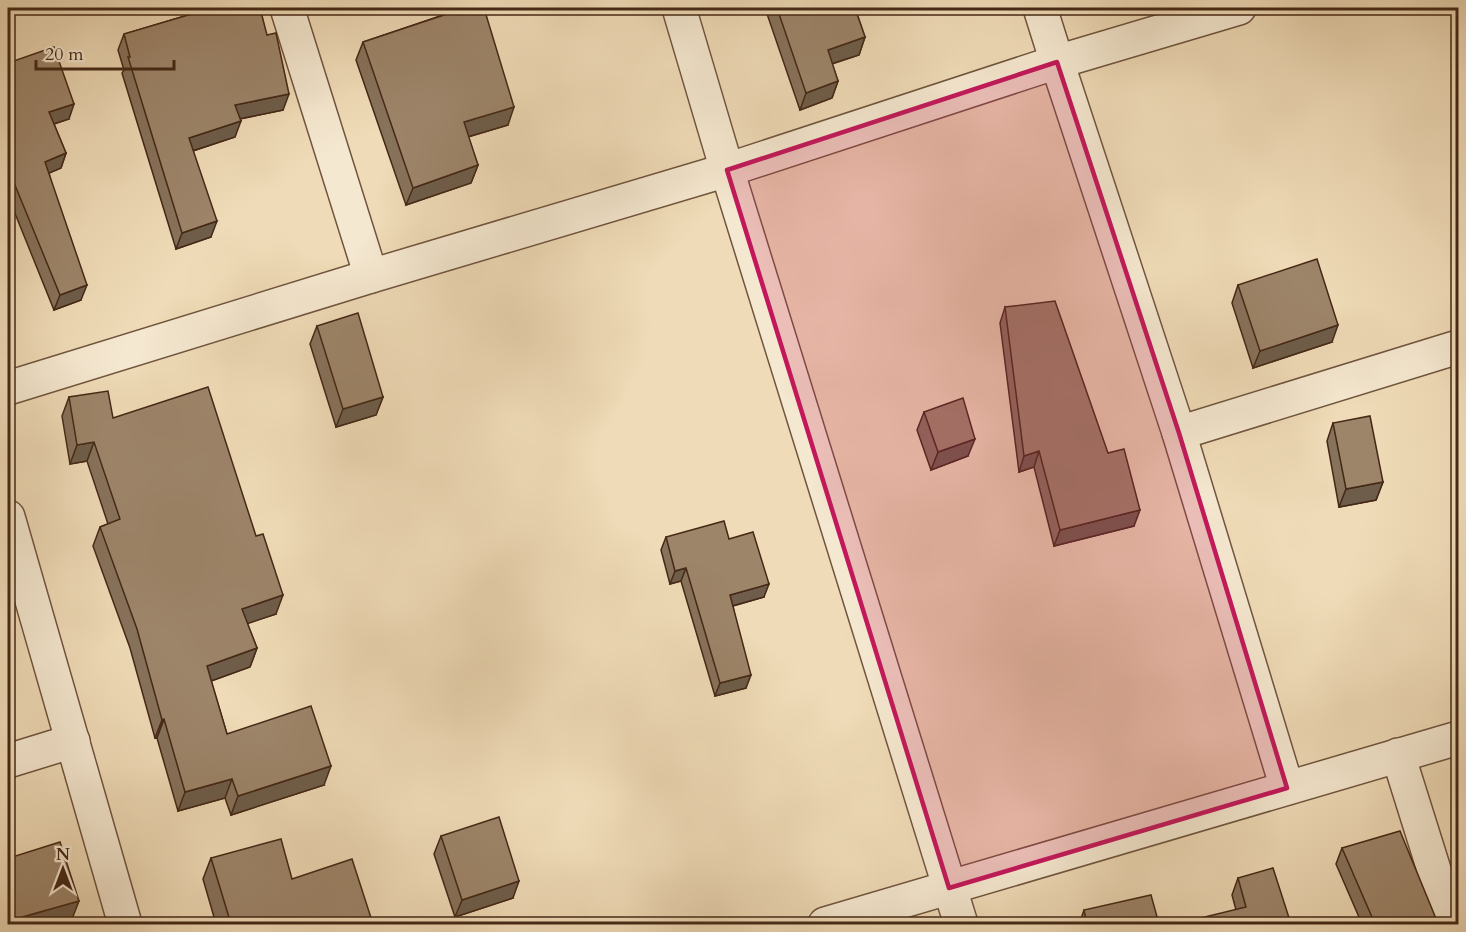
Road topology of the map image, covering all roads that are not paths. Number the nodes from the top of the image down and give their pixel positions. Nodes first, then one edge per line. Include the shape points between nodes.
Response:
1 (287, 8) edge
2 (680, 8) edge
3 (1040, 8) edge
4 (1239, 8) edge
5 (1057, 62) junction
6 (727, 170) junction
7 (371, 276) junction
8 (1458, 347) edge
9 (8, 388) edge
10 (1179, 433) junction
11 (8, 517) edge
12 (1458, 738) edge
13 (73, 741) junction
14 (1398, 755) junction
15 (8, 761) edge
16 (1287, 788) junction
17 (949, 888) junction
18 (125, 924) edge
19 (825, 924) edge
20 (961, 924) edge
21 (1451, 924) edge

1 - 7 street
2 - 6 street
3 - 5 street
4 - 5 street
5 - 6 street
5 - 10 street
6 - 7 street
6 - 17 street
7 - 9 street
8 - 10 street
10 - 16 street
11 - 13 street
12 - 14 street
13 - 15 street
13 - 18 street
14 - 16 street
14 - 21 street
16 - 17 street
17 - 19 street
17 - 20 street

